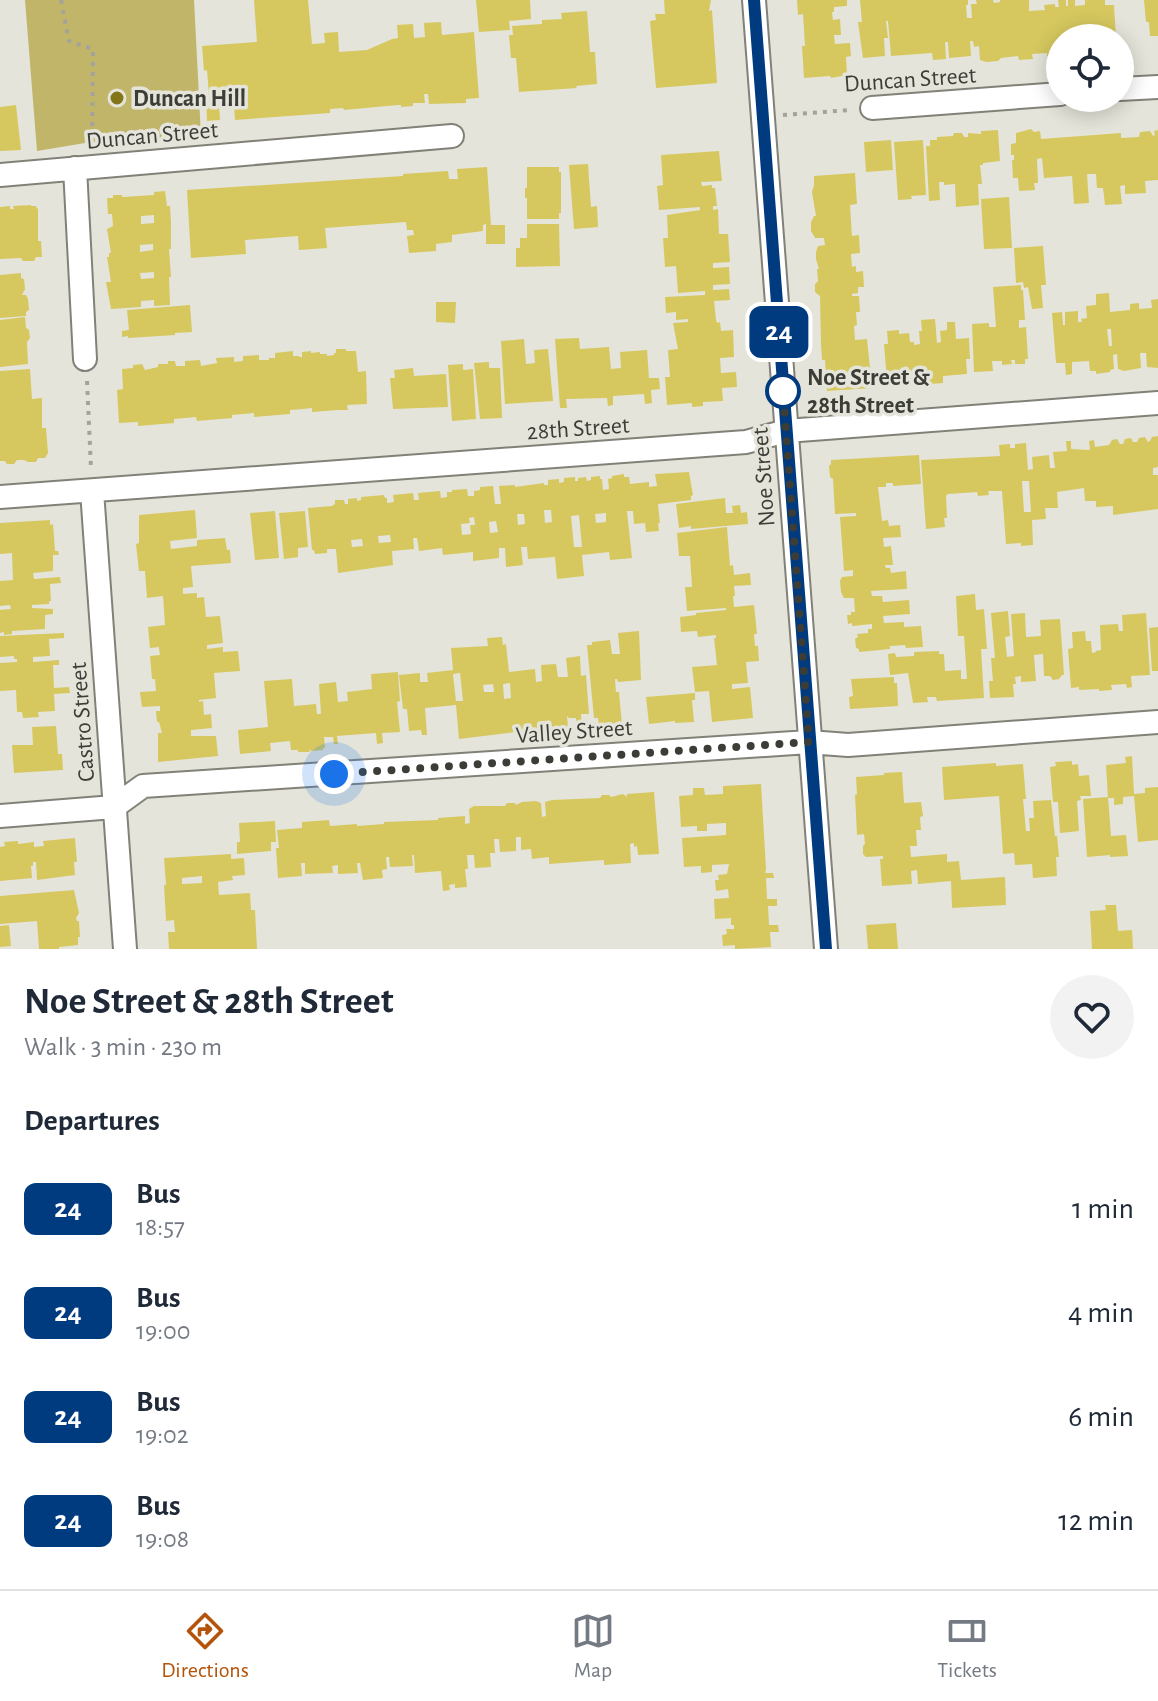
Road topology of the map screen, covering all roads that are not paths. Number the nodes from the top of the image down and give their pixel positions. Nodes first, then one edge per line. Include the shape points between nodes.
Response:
1 (754, 0) edge
2 (1158, 87) edge
3 (1134, 88) edge
4 (1046, 95) edge
5 (872, 108) road end
6 (452, 136) dead end
7 (84, 167) junction
8 (0, 175) edge
9 (85, 359) road end
10 (1158, 403) edge
11 (786, 431) junction
12 (92, 491) junction
13 (0, 497) edge
14 (1158, 722) edge
15 (809, 742) junction
16 (114, 807) junction
17 (0, 816) edge
18 (125, 949) edge
19 (826, 949) edge

1 - 11 street, Noe Street
2 - 3 street
4 - 5 street, Duncan Street
6 - 7 street, Duncan Street
7 - 8 street, Duncan Street
7 - 9 street
10 - 11 street, 28th Street
11 - 12 street, 28th Street via 746,442
11 - 15 street, Noe Street
12 - 13 street, 28th Street
12 - 16 street, Castro Street
14 - 15 street, Valley Street via 848,745
15 - 16 street, Valley Street via 143,786
15 - 19 street, Noe Street
16 - 17 street, Valley Street
16 - 18 street, Castro Street

